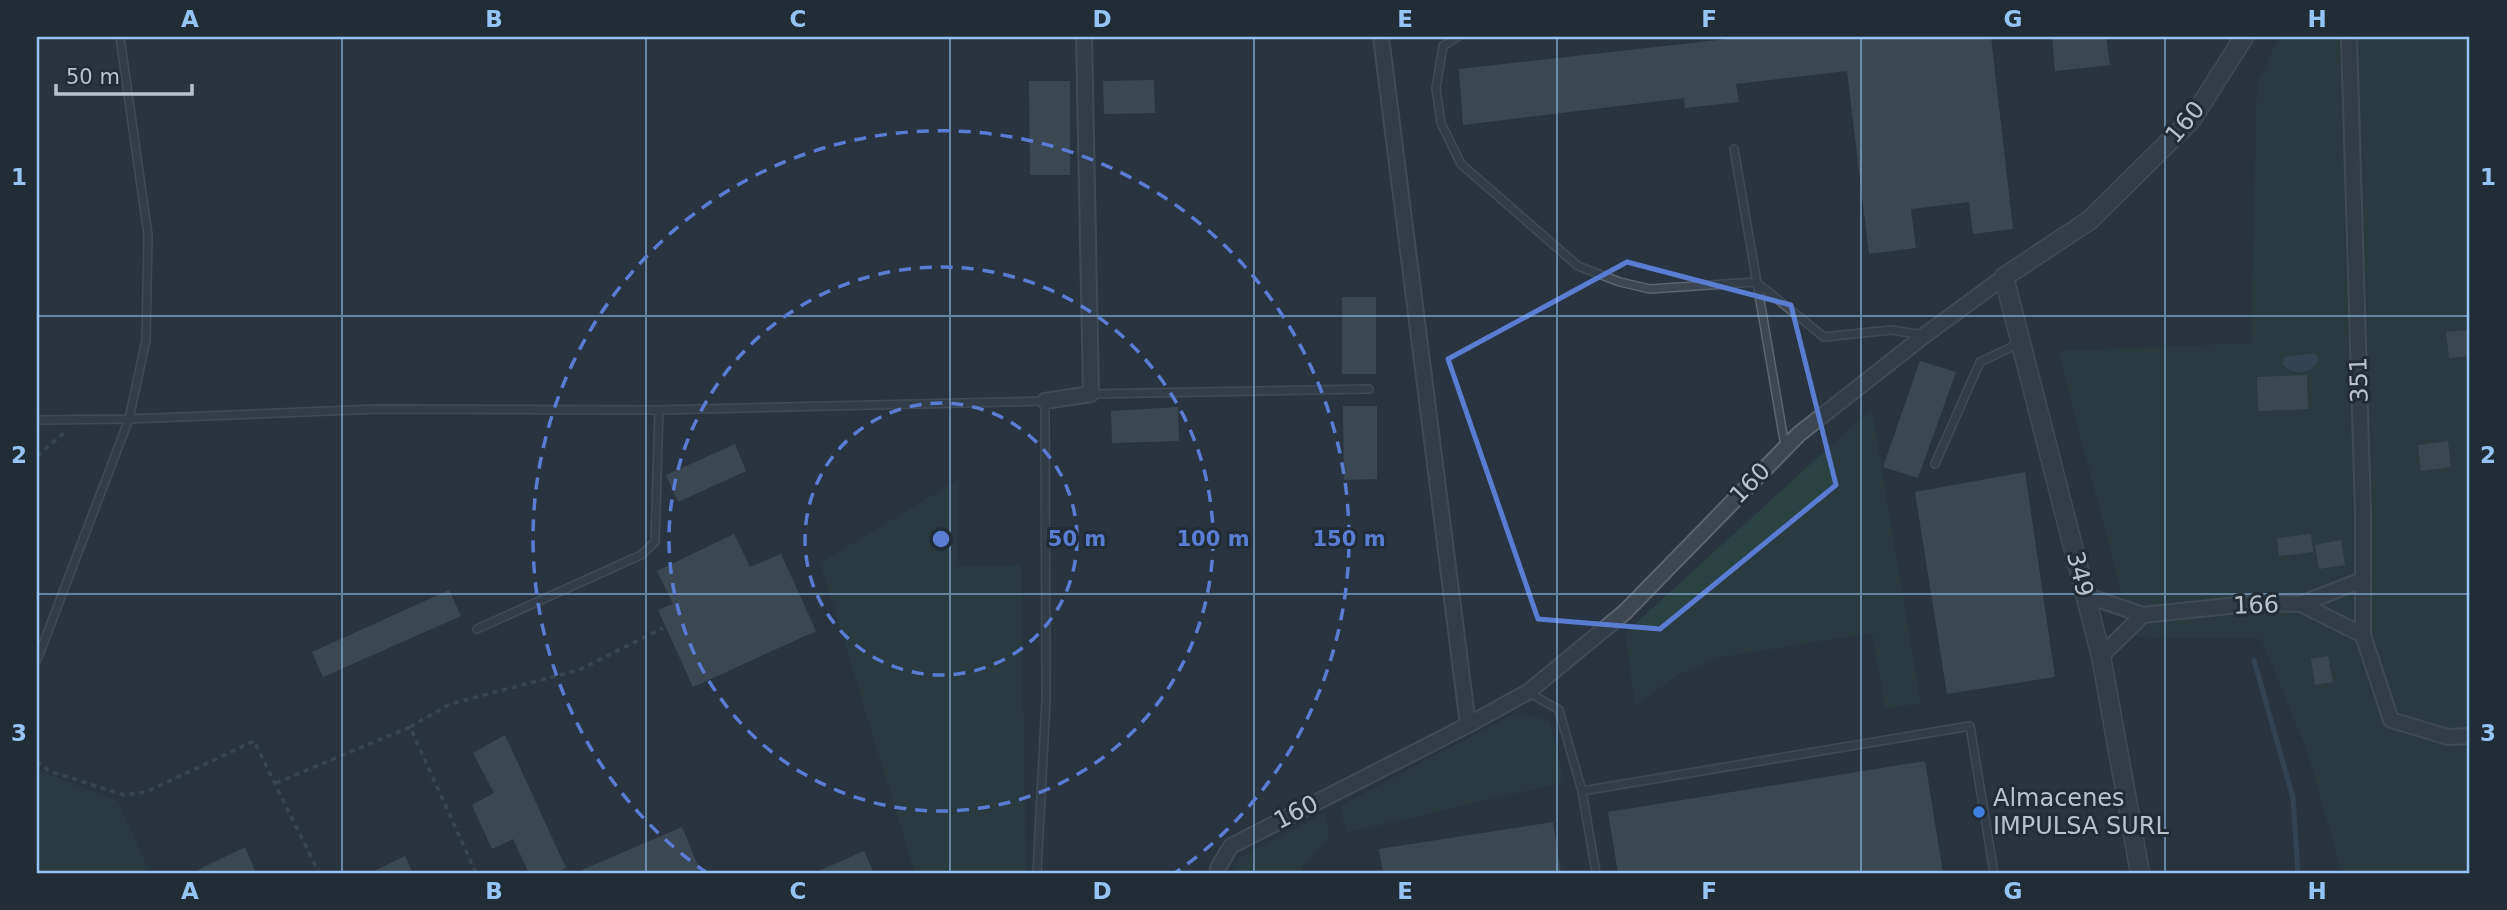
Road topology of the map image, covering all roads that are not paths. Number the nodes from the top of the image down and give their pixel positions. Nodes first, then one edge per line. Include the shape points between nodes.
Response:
1 (120, 37) edge
2 (1084, 37) edge
3 (1381, 37) edge
4 (1457, 37) edge
5 (2244, 37) edge
6 (2349, 37) edge
7 (1734, 149) dead end
8 (2004, 277) junction
9 (1756, 282) junction
10 (1925, 335) junction
11 (2021, 343) junction
12 (1368, 389) dead end
13 (1091, 394) junction
14 (1045, 401) junction
15 (659, 410) junction
16 (129, 419) junction
17 (37, 420) edge
18 (1785, 447) junction
19 (1935, 464) dead end
20 (2362, 580) junction
21 (2085, 595) junction
22 (2301, 604) junction
23 (2143, 615) junction
24 (477, 629) dead end
25 (2363, 635) junction
26 (2101, 656) junction
27 (37, 660) edge
28 (1528, 692) junction
29 (1468, 725) junction
30 (2470, 736) edge
31 (1582, 791) junction
32 (1037, 873) edge
33 (1218, 873) edge
34 (1596, 873) edge
35 (1994, 873) edge
36 (2140, 873) edge

1 - 16 lane via 148,235 146,340
2 - 13 street
3 - 29 street
4 - 9 lane via 1443,46 1436,88 1441,123 1461,164 1578,266 1650,289
5 - 8 street, 160 via 2192,118 2090,220
6 - 20 street, 351
7 - 9 lane
8 - 10 street, 160
8 - 11 street, 349
9 - 10 lane via 1824,337 1891,330
9 - 18 lane
10 - 18 street, 160
11 - 19 lane via 1980,362
11 - 21 street, 349
12 - 13 lane
13 - 14 street
14 - 15 lane
14 - 32 lane via 1046,700
15 - 16 lane via 379,409
15 - 24 lane via 656,542 641,555
16 - 17 lane
16 - 27 lane
18 - 28 street, 160 via 1625,612
20 - 22 street
20 - 25 street, 351
21 - 23 street, 166
21 - 26 street, 349
22 - 23 street, 166 via 2256,603
22 - 25 street, 166
23 - 26 street
25 - 30 street, 351 via 2391,720 2448,737
26 - 36 street, 349
28 - 29 street, 160
28 - 31 lane via 1559,710
29 - 33 street, 160 via 1231,846
31 - 34 lane
31 - 35 lane via 1970,726

